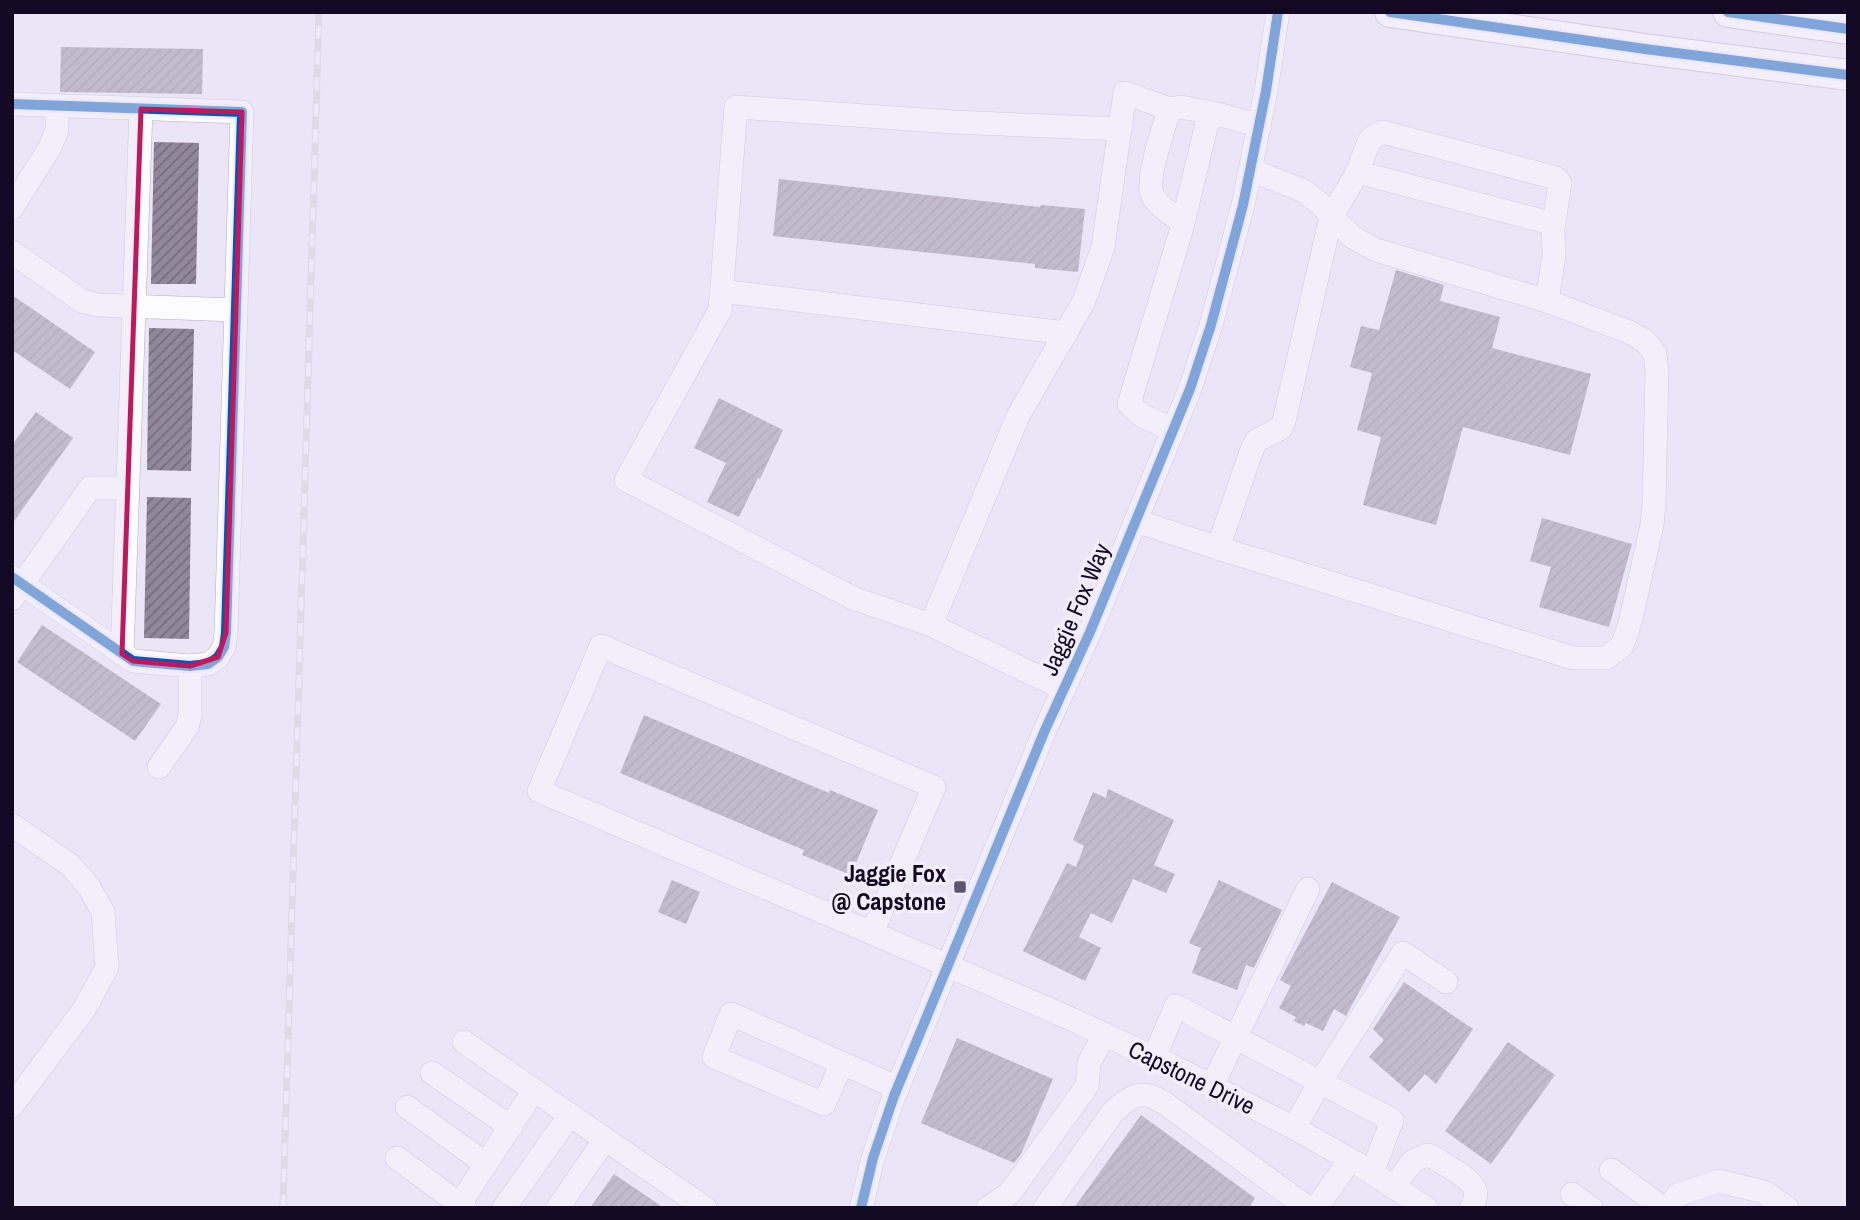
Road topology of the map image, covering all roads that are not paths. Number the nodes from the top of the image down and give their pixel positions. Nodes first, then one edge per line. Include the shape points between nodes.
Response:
1 (1278, 12) edge
2 (1390, 12) edge
3 (1728, 12) edge
4 (1848, 29) edge
5 (1848, 75) edge
6 (12, 104) edge
7 (57, 106) junction
8 (141, 109) junction
9 (1170, 109) junction
10 (1221, 115) junction
11 (1260, 126) junction
12 (1120, 130) junction
13 (1251, 170) junction
14 (1357, 172) junction
15 (12, 208) edge
16 (1331, 216) junction
17 (1183, 222) junction
18 (1553, 224) junction
19 (12, 252) edge
20 (722, 291) junction
21 (1547, 301) junction
22 (134, 307) junction
23 (235, 310) junction
24 (1066, 333) junction
25 (1173, 430) junction
26 (127, 488) junction
27 (1136, 520) junction
28 (1218, 548) junction
29 (16, 587) edge
30 (931, 625) junction
31 (122, 654) junction
32 (190, 666) junction
33 (1064, 688) junction
34 (159, 767) dead end
35 (12, 825) edge
36 (1308, 889) dead end
37 (872, 933) junction
38 (948, 967) junction
39 (1446, 982) dead end
40 (1104, 1035) junction
41 (1236, 1038) junction
42 (464, 1042) dead end
43 (1154, 1058) junction
44 (842, 1063) junction
45 (432, 1073) dead end
46 (1320, 1083) junction
47 (1212, 1086) junction
48 (898, 1088) junction
49 (534, 1090) junction
50 (15, 1095) edge
51 (407, 1107) dead end
52 (570, 1115) junction
53 (511, 1127) junction
54 (1294, 1128) junction
55 (606, 1139) junction
56 (397, 1158) dead end
57 (1350, 1160) junction
58 (486, 1164) junction
59 (1611, 1170) dead end
60 (1371, 1173) junction
61 (1393, 1187) junction
62 (1572, 1194) dead end
63 (1760, 1200) edge
64 (463, 1206) edge
65 (504, 1208) edge
66 (558, 1208) edge
67 (705, 1208) edge
68 (862, 1208) edge
69 (988, 1208) edge
70 (1045, 1208) edge
71 (1308, 1208) edge
72 (1317, 1208) edge
73 (1426, 1208) edge
74 (1471, 1208) edge
75 (1591, 1208) edge
76 (1662, 1208) edge
77 (1668, 1208) edge
78 (1787, 1208) edge

1 - 11 street, Jaggie Fox Way
2 - 5 main road
3 - 4 main road
6 - 7 street
7 - 8 street
7 - 15 street via 57,130 50,147
8 - 22 street
8 - 23 street via 242,112
9 - 10 street
9 - 12 street via 1125,93
9 - 17 street via 1154,161 1151,192
10 - 11 street
10 - 17 street via 1208,119
11 - 13 street, Jaggie Fox Way
12 - 20 street via 736,107
12 - 24 street via 1103,247 1084,301
13 - 16 street via 1304,191
13 - 25 street, Jaggie Fox Way via 1211,326
14 - 16 street
14 - 18 street
14 - 18 street via 1370,139 1383,132 1556,178 1560,190
16 - 21 street via 1354,238 1376,250
16 - 28 street via 1284,421 1281,428 1256,441
17 - 25 street via 1129,404
18 - 21 street
19 - 22 street via 82,301
20 - 24 street
20 - 30 street via 720,310 626,480 853,598
21 - 28 street via 1629,332 1656,354 1653,514 1622,646 1606,658 1573,658
22 - 23 street
22 - 26 street
23 - 32 street via 226,633 218,657 208,664
24 - 30 street via 1018,416
25 - 27 street, Jaggie Fox Way
26 - 29 street via 90,488
26 - 31 street
27 - 28 street
27 - 33 street, Jaggie Fox Way
29 - 31 street
30 - 33 street
31 - 32 street via 133,661
32 - 34 street via 187,727
33 - 38 street, Jaggie Fox Way
35 - 50 street via 70,866 89,887 103,912 107,967 85,1008
36 - 41 street
37 - 37 street, Capstone Drive via 934,788 601,646 540,791
37 - 38 street, Capstone Drive
38 - 40 street, Capstone Drive
38 - 48 street, Jaggie Fox Way
39 - 46 street via 1403,953
40 - 43 street, Capstone Drive
40 - 69 street via 1089,1063 1087,1086 1010,1193
41 - 43 street via 1176,1006
41 - 46 street
41 - 47 street
42 - 49 street
43 - 47 street, Capstone Drive
44 - 44 street via 731,1014 714,1057 824,1104
44 - 48 street
45 - 53 street
46 - 54 street
46 - 60 street via 1392,1120
47 - 54 street, Capstone Drive
48 - 68 street, Jaggie Fox Way via 873,1158
49 - 52 street
49 - 53 street
51 - 58 street
52 - 55 street
52 - 65 street
53 - 58 street
54 - 57 street, Capstone Drive
55 - 66 street
55 - 67 street
56 - 64 street
57 - 60 street, Capstone Drive
57 - 72 street
58 - 64 street
59 - 76 street
60 - 61 street, Capstone Drive
61 - 73 street, Capstone Drive
61 - 74 street via 1413,1161 1427,1155 1470,1182 1476,1195
62 - 75 street
63 - 77 street via 1719,1181 1678,1195
63 - 78 street
70 - 71 street via 1114,1112 1124,1101 1142,1094 1163,1102

